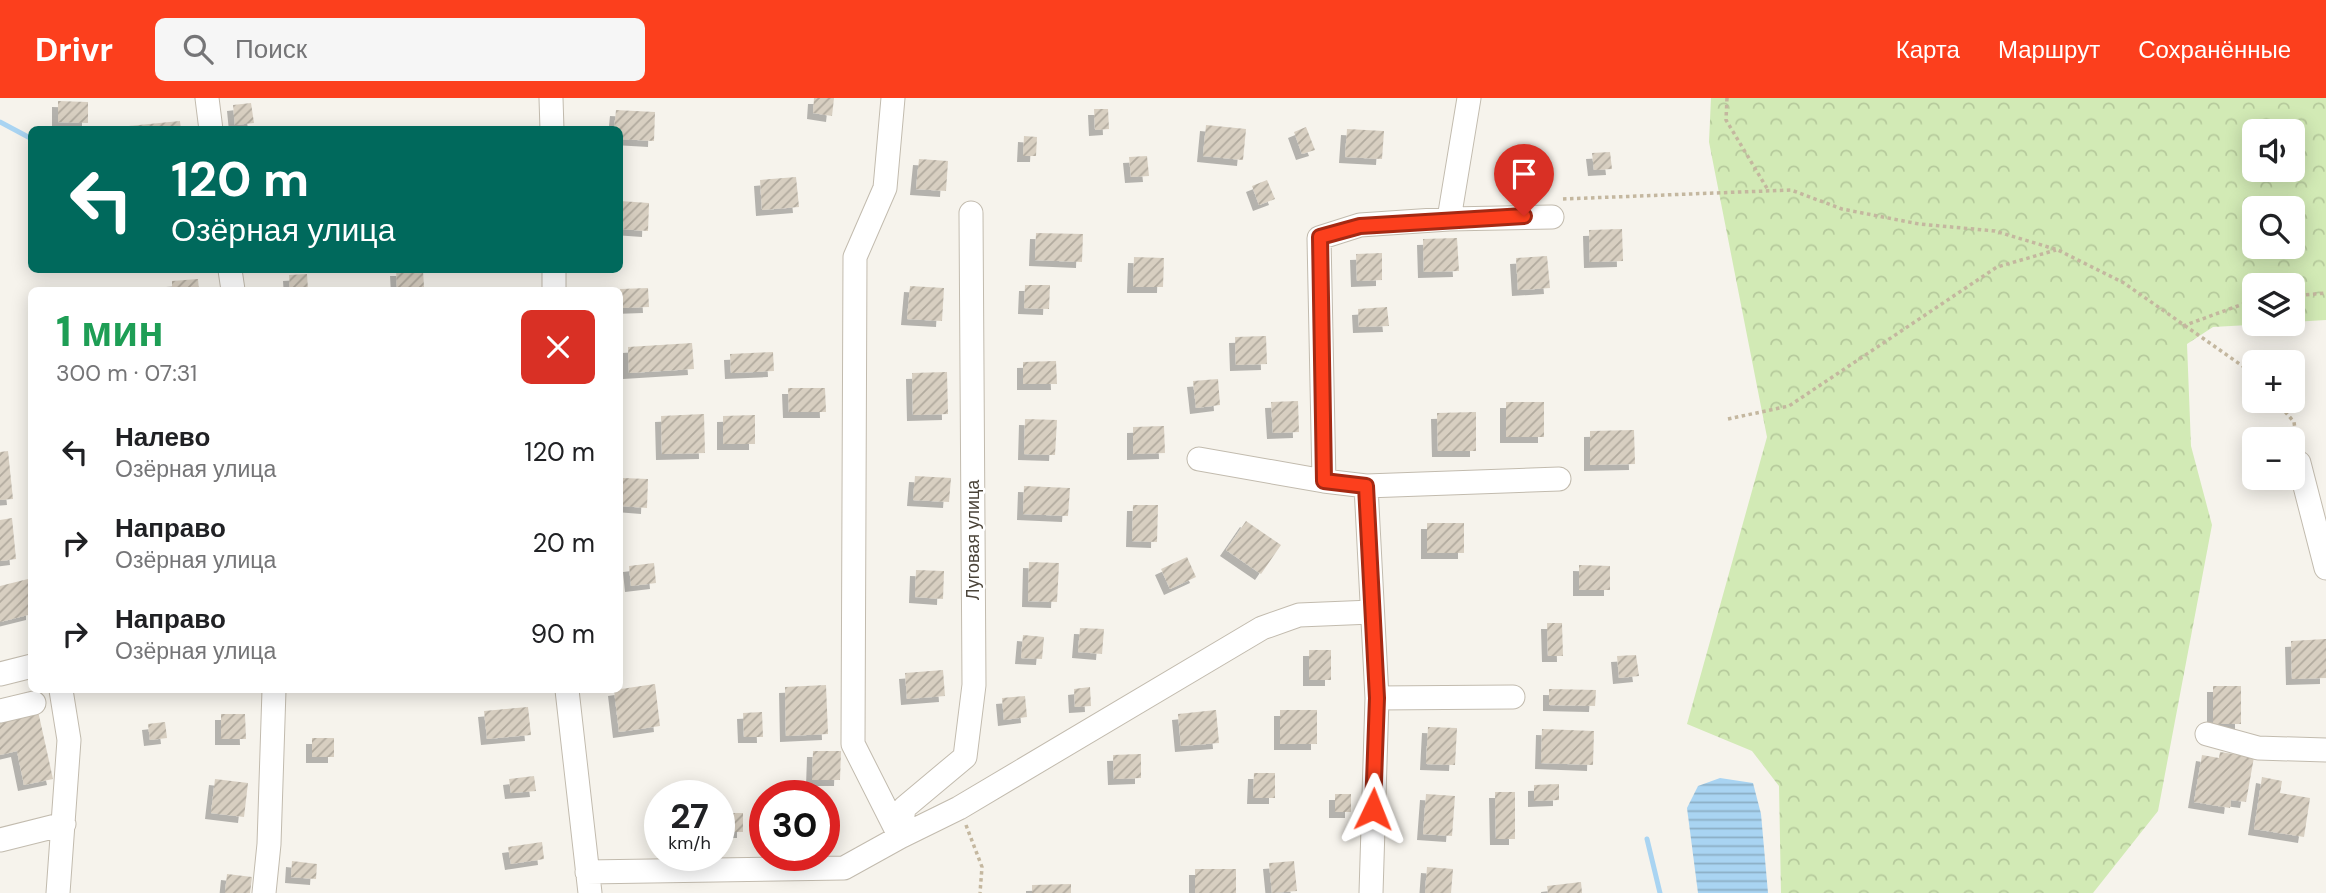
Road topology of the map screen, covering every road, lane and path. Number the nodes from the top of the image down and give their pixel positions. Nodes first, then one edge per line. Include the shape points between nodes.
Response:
1 (207, 98) edge
2 (551, 98) edge
3 (893, 98) edge
4 (1469, 98) edge
5 (1727, 98) edge
6 (210, 126) edge
7 (552, 126) edge
8 (1768, 190) junction
9 (1557, 208) joint
10 (971, 213) dead end
11 (1449, 219) junction
12 (2058, 250) junction
13 (2326, 293) edge
14 (2305, 295) edge
15 (2242, 304) edge
16 (2183, 326) junction
17 (2242, 366) edge
18 (1728, 419) dead end
19 (1199, 459) dead end
20 (1559, 479) dead end
21 (2305, 479) edge
22 (1324, 481) junction
23 (1366, 486) junction
24 (2322, 533) edge
25 (2326, 568) edge
26 (1372, 612) junction
27 (28, 667) edge
28 (0, 674) edge
29 (61, 693) edge
30 (274, 693) edge
31 (567, 693) edge
32 (1513, 697) dead end
33 (1377, 698) junction
34 (34, 703) dead end
35 (0, 711) edge
36 (2207, 734) dead end
37 (2326, 750) edge
38 (959, 808) junction
39 (64, 824) junction
40 (900, 837) junction
41 (0, 840) edge
42 (588, 882) edge
43 (58, 893) edge
44 (264, 893) edge
45 (980, 893) edge
46 (1371, 893) edge

1 - 6 street
2 - 7 street
3 - 40 street via 885,188 855,257 853,744
4 - 11 street
5 - 8 path via 1726,120
8 - 9 path
8 - 12 path via 1791,190 1842,209 1919,224 1995,231
9 - 11 street
10 - 40 street, Луговая улица via 972,697 965,757 904,808
11 - 22 street via 1360,226 1320,237
12 - 16 path via 2124,283
12 - 18 path via 1997,267 1789,406
13 - 14 path
15 - 16 path
16 - 17 path
19 - 22 street
20 - 23 street
21 - 24 street
22 - 23 street
23 - 26 street
24 - 25 street
26 - 33 street
26 - 38 street via 1298,615 1262,628
27 - 28 street
29 - 39 street via 69,740
30 - 44 street via 270,844
31 - 42 street
32 - 33 street
33 - 46 street
34 - 35 street
36 - 37 street via 2258,748
38 - 40 street
38 - 45 path via 982,867
39 - 41 street
39 - 43 street
40 - 42 street via 844,868

